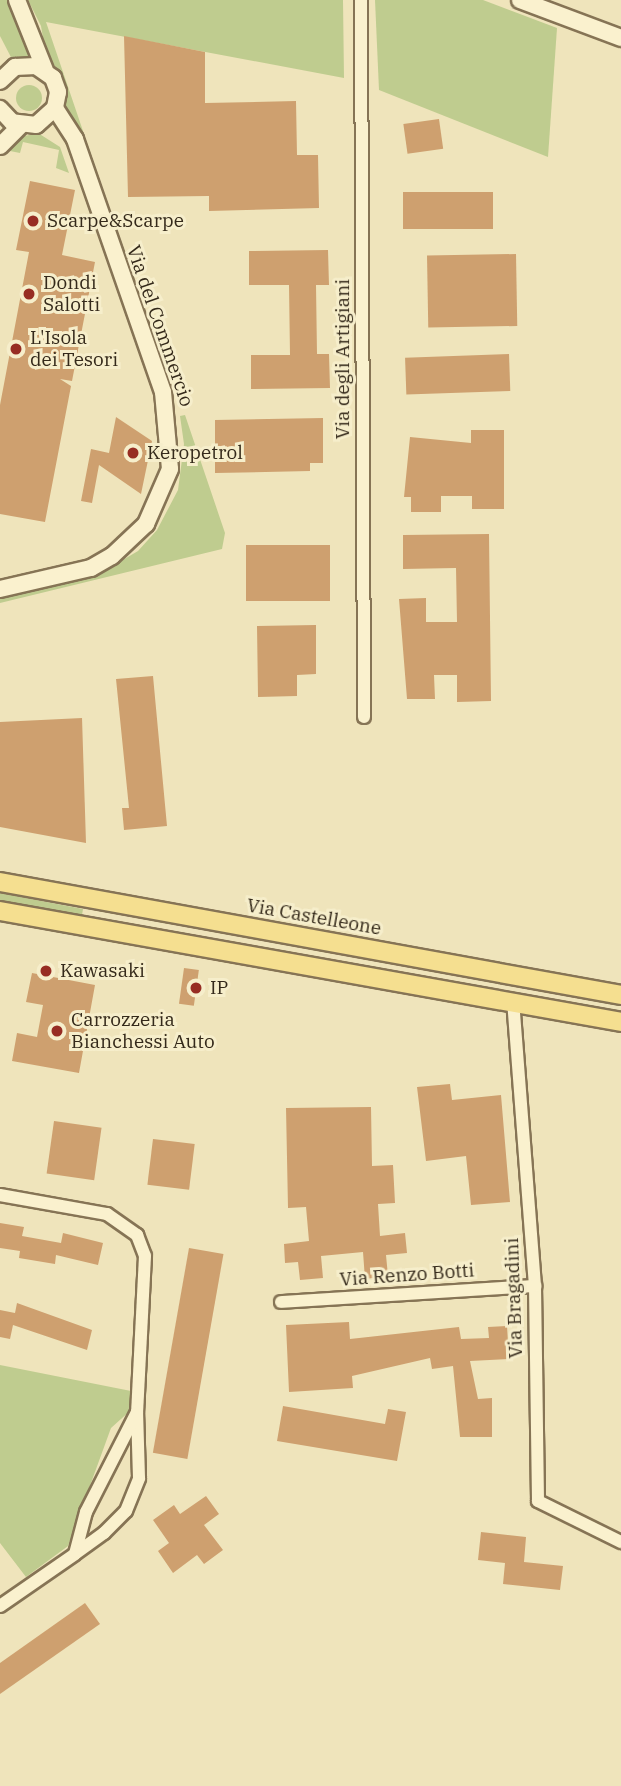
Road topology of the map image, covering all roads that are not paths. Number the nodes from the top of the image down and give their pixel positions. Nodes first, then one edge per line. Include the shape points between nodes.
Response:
1 (17, 0) edge
2 (361, 0) edge
3 (520, 0) edge
4 (621, 38) edge
5 (0, 56) edge
6 (46, 70) junction
7 (3, 77) edge
8 (55, 108) junction
9 (2, 112) edge
10 (44, 121) junction
11 (21, 125) junction
12 (0, 145) edge
13 (81, 159) junction
14 (0, 589) edge
15 (364, 717) dead end
16 (0, 882) edge
17 (0, 911) edge
18 (621, 995) edge
19 (513, 1000) junction
20 (621, 1022) edge
21 (0, 1195) edge
22 (535, 1286) junction
23 (281, 1303) dead end
24 (137, 1412) junction
25 (86, 1512) junction
26 (104, 1533) junction
27 (621, 1542) edge
28 (75, 1554) junction
29 (0, 1606) edge

1 - 6 street
2 - 15 street, Via degli Artigiani
3 - 4 street
5 - 7 street
6 - 7 street via 26,65
6 - 8 street via 58,92
8 - 10 street
8 - 13 street
9 - 11 street
9 - 12 street
10 - 11 street
10 - 13 street via 61,131
11 - 12 street
13 - 14 street, Via del Commercio via 163,392 170,469 146,524 112,556 91,568
16 - 18 main road, Via Castelleone
17 - 19 main road
19 - 20 main road
19 - 22 street, Via Bragadini
21 - 24 street via 107,1214 137,1235 145,1256
22 - 23 street, Via Renzo Botti
22 - 27 street, Via Bragadini via 538,1502
24 - 25 street
24 - 26 street via 139,1478 126,1511
25 - 26 street via 92,1528
25 - 28 street
26 - 28 street
28 - 29 street

